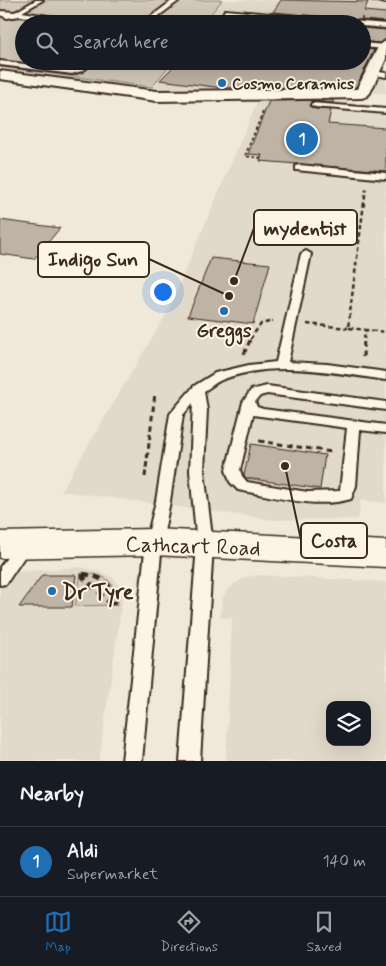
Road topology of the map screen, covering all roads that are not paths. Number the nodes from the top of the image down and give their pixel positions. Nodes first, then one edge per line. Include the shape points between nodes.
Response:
1 (40, 0) edge
2 (177, 0) edge
3 (376, 0) edge
4 (386, 1) edge
5 (225, 12) dead end
6 (0, 13) edge
7 (20, 14) junction
8 (8, 15) junction
9 (28, 15) edge
10 (156, 15) edge
11 (259, 15) edge
12 (0, 22) edge
13 (371, 25) edge
14 (386, 26) edge
15 (371, 45) edge
16 (386, 46) edge
17 (0, 63) edge
18 (15, 65) edge
19 (56, 70) edge
20 (80, 70) edge
21 (379, 74) edge
22 (0, 75) edge
23 (315, 105) dead end
24 (386, 111) edge
25 (299, 168) dead end
26 (386, 176) edge
27 (306, 254) dead end
28 (280, 365) junction
29 (386, 376) edge
30 (198, 389) junction
31 (249, 402) junction
32 (386, 406) edge
33 (354, 425) junction
34 (386, 429) edge
35 (154, 542) junction
36 (205, 544) junction
37 (12, 545) edge
38 (386, 554) edge
39 (0, 579) edge
40 (132, 761) edge
41 (190, 761) edge

1 - 7 lane
2 - 10 lane
3 - 4 lane
5 - 11 lane
6 - 8 lane
7 - 8 lane
7 - 9 lane
8 - 12 lane
13 - 14 lane
15 - 16 lane
16 - 21 street
17 - 18 lane
19 - 20 lane
21 - 22 street via 362,93 231,96 157,96
23 - 24 lane
25 - 26 lane
27 - 28 lane
28 - 29 lane
28 - 30 lane via 248,368 219,376
30 - 35 lane via 177,414
30 - 36 lane via 200,410 196,471
31 - 32 lane via 252,395 267,390
31 - 33 lane via 252,410 262,413
31 - 33 lane via 233,470 235,478 243,486 319,498 346,495
33 - 34 lane
35 - 36 main road, Cathcart Road
35 - 37 main road, Cathcart Road
35 - 40 lane
36 - 38 main road, Cathcart Road
36 - 41 lane
37 - 39 lane

